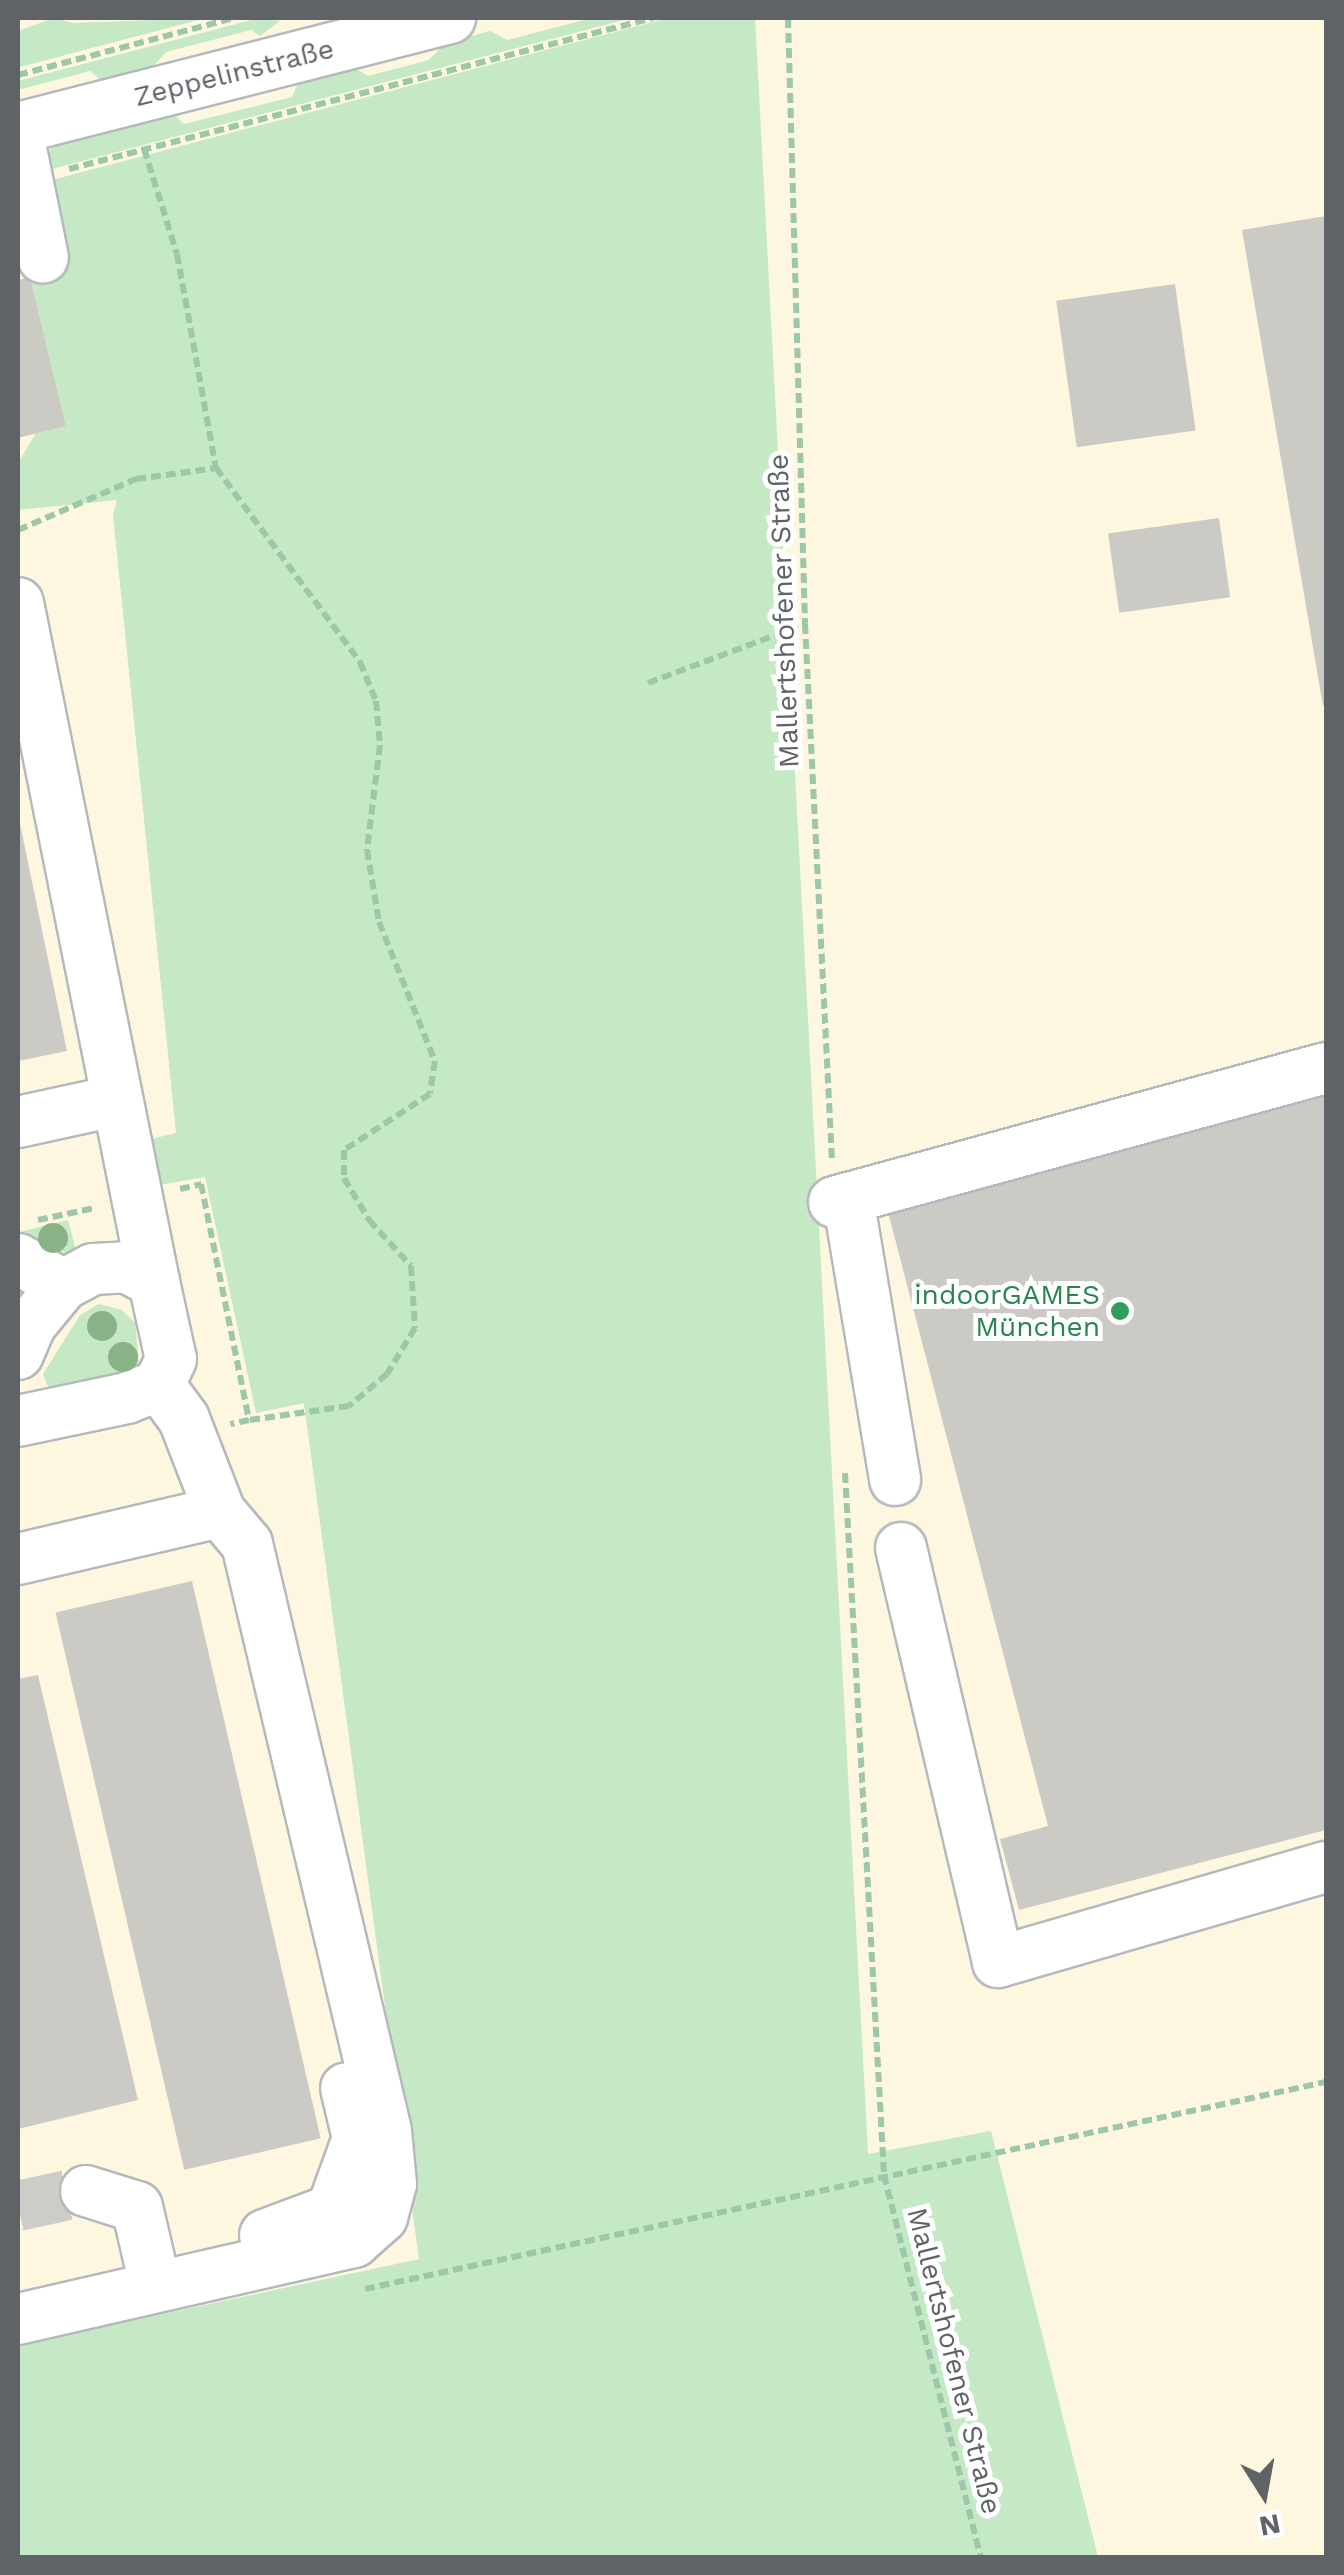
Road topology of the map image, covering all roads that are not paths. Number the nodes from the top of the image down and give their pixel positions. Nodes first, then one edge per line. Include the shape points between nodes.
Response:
1 (450, 18) edge
2 (309, 35) edge
3 (21, 147) edge
4 (43, 258) dead end
5 (18, 603) edge
6 (1326, 1068) edge
7 (114, 1101) junction
8 (18, 1122) edge
9 (18, 1260) edge
10 (154, 1282) junction
11 (63, 1285) junction
12 (18, 1354) edge
13 (159, 1385) junction
14 (18, 1421) edge
15 (895, 1480) dead end
16 (214, 1513) junction
17 (901, 1548) dead end
18 (18, 1559) edge
19 (1326, 1868) edge
20 (86, 2191) tunnel mouth
21 (150, 2264) junction
22 (18, 2295) edge
23 (18, 2319) edge

1 - 2 street, Zeppelinstraße
2 - 3 street, Zeppelinstraße
3 - 4 street
5 - 7 street
6 - 15 street via 841,1200
7 - 8 street
7 - 10 street
9 - 11 street
10 - 11 street via 126,1267 94,1269
10 - 13 street via 171,1360
11 - 12 street via 31,1324
13 - 14 street
13 - 16 street via 184,1419
16 - 18 street
16 - 21 street via 358,2138 332,2210 302,2226
16 - 23 street via 247,1544 386,2131 391,2184 382,2217 354,2242
17 - 19 street via 998,1962
20 - 21 street via 136,2207
21 - 22 street

